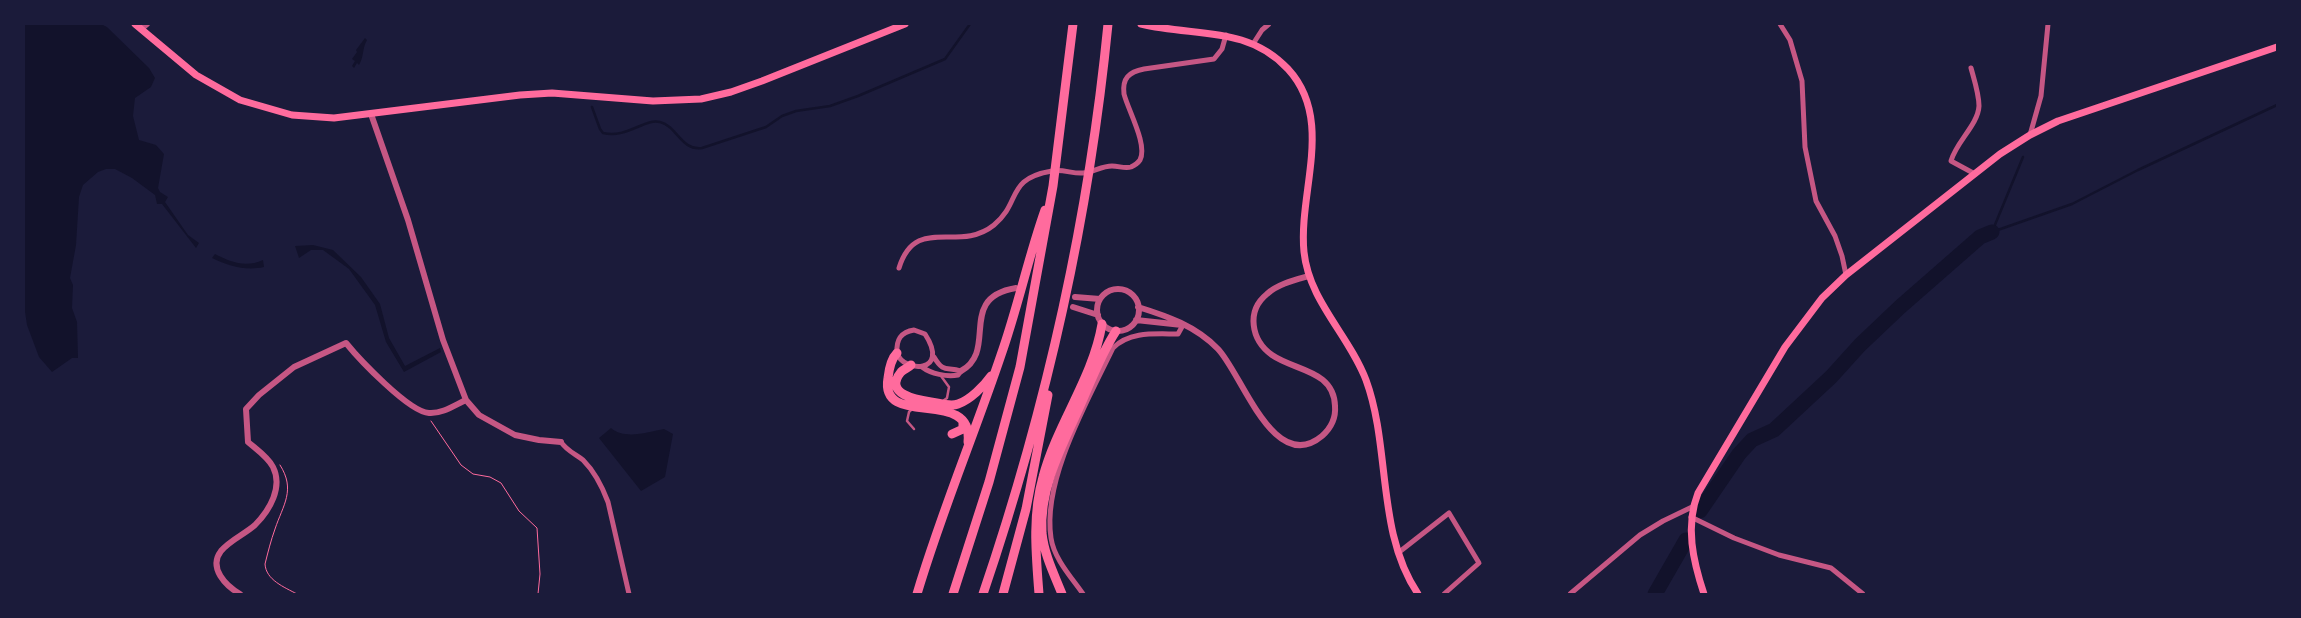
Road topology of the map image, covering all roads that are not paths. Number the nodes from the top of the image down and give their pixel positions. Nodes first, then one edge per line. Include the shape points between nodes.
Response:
1 (135, 24) edge
2 (147, 24) edge
3 (904, 24) edge
4 (1073, 24) edge
5 (1108, 24) edge
6 (1140, 24) edge
7 (1269, 24) edge
8 (1780, 24) edge
9 (2048, 24) edge
10 (141, 29) junction
11 (1226, 35) junction
12 (1253, 44) junction
13 (2277, 47) edge
14 (1971, 68) dead end
15 (371, 114) junction
16 (2030, 135) junction
17 (1975, 174) junction
18 (1053, 186) junction
19 (899, 268) dead end
20 (1846, 275) junction
21 (1309, 276) junction
22 (1016, 290) dead end
23 (1075, 297) dead end
24 (1100, 299) junction
25 (1073, 307) dead end
26 (1138, 307) junction
27 (1100, 320) junction
28 (1136, 320) junction
29 (1183, 325) junction
30 (1116, 331) junction
31 (1058, 336) junction
32 (897, 353) junction
33 (1001, 356) junction
34 (934, 358) junction
35 (910, 365) junction
36 (922, 367) junction
37 (961, 371) junction
38 (940, 374) junction
39 (466, 400) junction
40 (937, 403) junction
41 (918, 407) junction
42 (962, 420) junction
43 (914, 429) dead end
44 (952, 434) dead end
45 (561, 442) joint
46 (966, 452) junction
47 (1692, 508) junction
48 (1690, 517) junction
49 (1398, 553) junction
50 (240, 594) edge
51 (629, 594) edge
52 (916, 594) edge
53 (953, 594) edge
54 (983, 594) edge
55 (1004, 594) edge
56 (1039, 594) edge
57 (1062, 594) edge
58 (1083, 594) edge
59 (1418, 594) edge
60 (1444, 594) edge
61 (1570, 594) edge
62 (1704, 594) edge
63 (1863, 594) edge

1 - 10 main road
2 - 10 street
3 - 15 main road via 762,81 701,99 653,101 552,93
4 - 18 highway
5 - 31 highway via 1086,192
6 - 11 main road
7 - 12 street
8 - 20 street via 1790,40 1802,81 1805,147 1816,201 1834,236
9 - 16 street via 2041,96
10 - 15 main road via 196,74 240,100 303,117
11 - 12 main road
11 - 19 street via 1222,49 1214,59 1144,69 1127,76 1123,86 1141,144 1138,162 1127,168 1111,166 1082,173 1053,171 1031,178 1017,187 1006,211 995,224 969,237 931,237 917,242 906,251
12 - 21 main road via 1289,70 1305,94 1310,110 1313,145 1304,228
13 - 16 main road via 2058,121
14 - 17 street via 1979,107 1954,149 1951,161
15 - 39 street via 408,220 443,340
16 - 17 main road
17 - 20 main road
18 - 33 highway via 1031,247
18 - 53 highway via 1020,367 989,482
20 - 47 main road via 1800,324 1729,439
21 - 29 street via 1268,293 1255,310 1253,321 1254,332 1264,348 1284,361 1320,376 1333,392 1334,418 1325,434 1313,442 1296,444 1276,436 1218,349
21 - 49 main road via 1321,303 1358,360 1366,381
22 - 37 street via 1002,291 986,303 981,313 975,360
23 - 24 street
24 - 26 street via 1110,291 1122,290 1133,296
24 - 27 street
25 - 27 street
26 - 28 street
26 - 29 street via 1176,319
27 - 30 street
27 - 56 highway via 1092,360 1048,461 1039,491 1035,523
28 - 29 street
28 - 30 street via 1127,328
29 - 58 street via 1178,334 1158,332 1128,337 1113,348 1060,465 1050,513 1051,540 1059,559
30 - 57 highway via 1062,447 1044,498 1044,545
31 - 54 highway via 1024,466
31 - 55 highway via 1026,509
32 - 34 street via 899,337 914,330 925,334
32 - 35 street
32 - 41 highway via 889,372 888,392 897,402
33 - 40 highway via 989,379 964,401 952,405
33 - 46 highway
34 - 36 street
34 - 37 street via 946,370
35 - 36 street
35 - 40 highway via 899,376 900,392 909,398
36 - 38 street
37 - 38 street via 953,376
38 - 40 lane via 949,393
39 - 45 street via 479,415 515,435
39 - 50 street via 439,412 428,413 414,406 365,365 346,343 294,367 259,395 246,409 248,442 272,464 278,478 272,501 261,517 218,555 221,579
41 - 42 highway via 951,412
41 - 43 lane via 907,417
42 - 44 highway via 963,428
42 - 46 highway via 967,432
45 - 51 street via 589,467 603,489
46 - 52 highway
47 - 48 main road
47 - 61 street via 1663,520 1640,535
48 - 62 main road via 1692,548
48 - 63 street via 1761,548 1831,568
49 - 59 main road
49 - 60 street via 1449,513 1479,563

